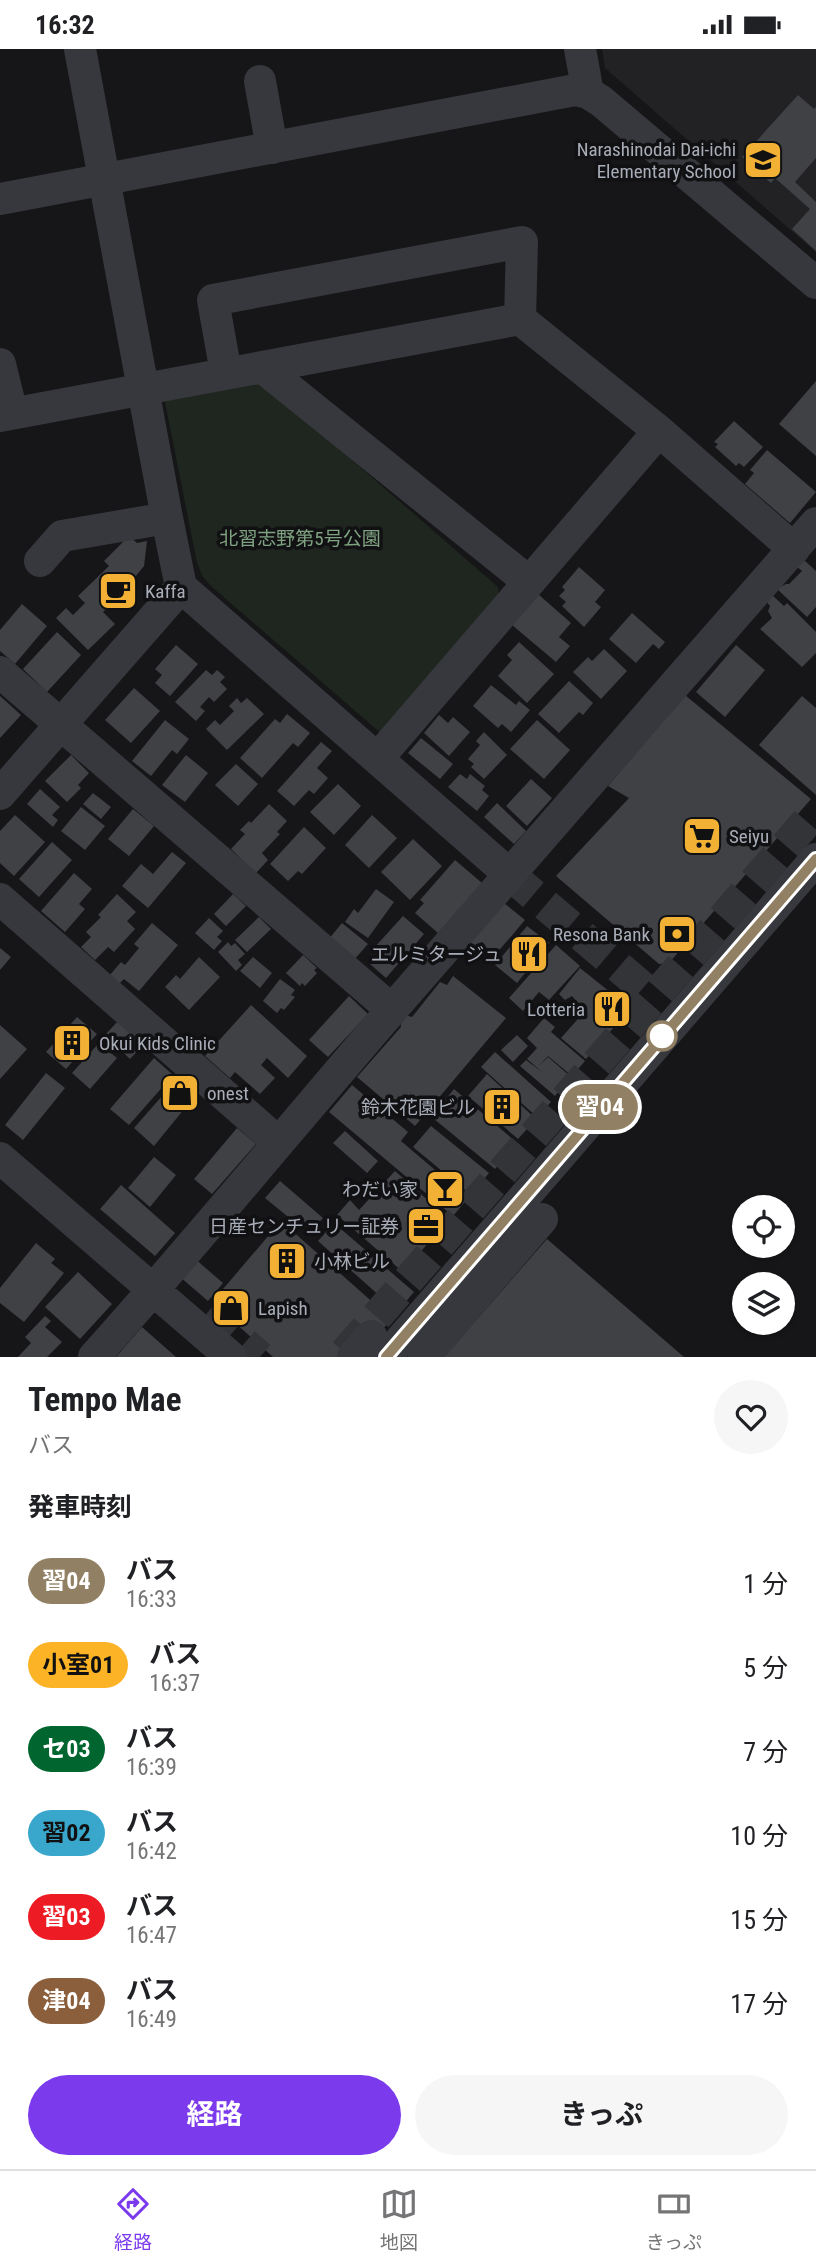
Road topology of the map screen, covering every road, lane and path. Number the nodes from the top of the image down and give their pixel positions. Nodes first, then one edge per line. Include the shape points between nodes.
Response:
1 (80, 49) edge
2 (580, 49) edge
3 (260, 81) dead end
4 (588, 93) junction
5 (272, 148) junction
6 (104, 180) junction
7 (0, 199) edge
8 (816, 283) edge
9 (520, 319) junction
10 (0, 364) edge
11 (262, 367) junction
12 (226, 373) junction
13 (143, 389) junction
14 (6, 414) edge
15 (659, 432) junction
16 (166, 518) junction
17 (816, 523) edge
18 (794, 549) junction
19 (40, 561) dead end
20 (528, 582) junction
21 (181, 587) junction
22 (0, 672) edge
23 (60, 723) junction
24 (378, 758) junction
25 (0, 794) edge
26 (816, 859) edge
27 (509, 874) junction
28 (0, 899) edge
29 (391, 1010) junction
30 (278, 1142) junction
31 (0, 1158) edge
32 (542, 1219) dead end
33 (153, 1291) junction
34 (370, 1350) edge
35 (94, 1357) edge
36 (232, 1357) edge
37 (424, 1357) edge

1 - 6 street
2 - 4 street
3 - 5 street
4 - 5 street via 549,94
4 - 8 street
5 - 6 street
6 - 7 street
6 - 13 street
9 - 11 street
9 - 12 street via 522,242 213,300
9 - 15 street
10 - 14 street
11 - 12 street
11 - 20 street
12 - 13 street
13 - 14 street
13 - 16 street
15 - 18 street
15 - 20 street
16 - 19 street via 62,536
16 - 21 street
17 - 18 street
18 - 27 street
20 - 24 street
21 - 23 street
21 - 24 street
22 - 23 street
23 - 25 street
23 - 29 street
24 - 27 street
26 - 34 street
27 - 29 street
28 - 30 street
29 - 30 street
30 - 33 street
31 - 33 street
32 - 37 street
33 - 35 street
33 - 36 street

